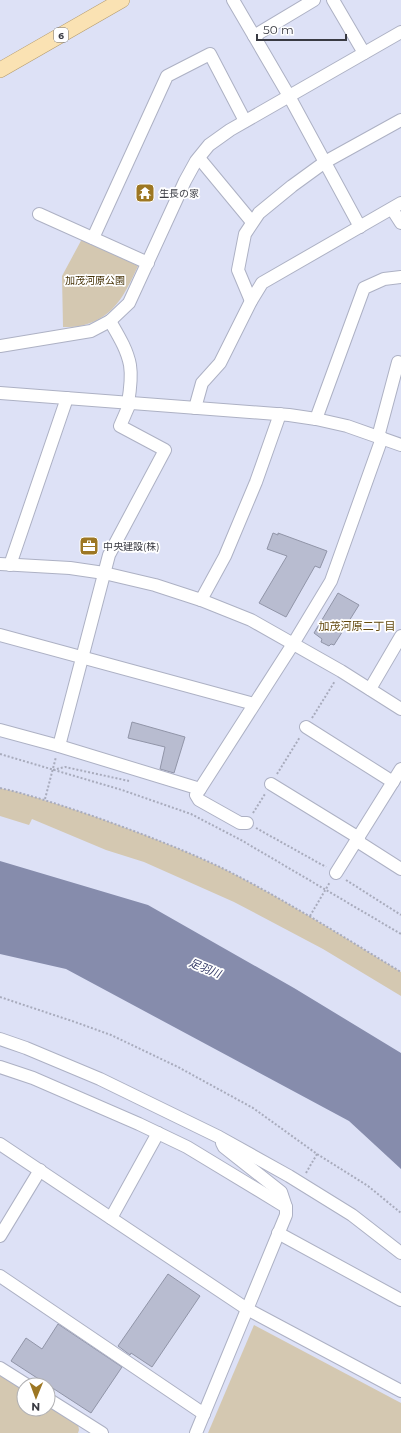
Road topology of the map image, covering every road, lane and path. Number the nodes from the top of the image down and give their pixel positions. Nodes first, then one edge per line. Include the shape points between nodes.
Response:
1 (122, 0) edge
2 (233, 0) edge
3 (314, 0) edge
4 (333, 0) edge
5 (401, 32) edge
6 (254, 36) junction
7 (364, 53) junction
8 (0, 70) edge
9 (288, 96) junction
10 (401, 120) edge
11 (245, 121) junction
12 (199, 158) junction
13 (325, 162) junction
14 (396, 206) edge
15 (39, 214) dead end
16 (252, 222) junction
17 (401, 223) edge
18 (360, 227) junction
19 (93, 238) junction
20 (148, 263) junction
21 (401, 277) edge
22 (251, 301) junction
23 (110, 321) junction
24 (0, 346) edge
25 (398, 362) dead end
26 (0, 393) edge
27 (67, 398) junction
28 (129, 403) junction
29 (195, 408) junction
30 (280, 414) junction
31 (316, 419) junction
32 (380, 438) junction
33 (401, 445) edge
34 (5, 564) edge
35 (104, 573) junction
36 (201, 600) junction
37 (0, 635) edge
38 (401, 636) edge
39 (293, 644) junction
40 (82, 657) junction
41 (341, 671) junction
42 (370, 689) junction
43 (254, 704) junction
44 (401, 709) edge
45 (306, 727) junction
46 (0, 730) edge
47 (59, 746) junction
48 (0, 754) edge
49 (401, 769) edge
50 (52, 770) junction
51 (134, 782) dead end
52 (393, 782) junction
53 (271, 784) junction
54 (0, 788) edge
55 (200, 789) junction
56 (45, 800) junction
57 (247, 823) junction
58 (358, 840) junction
59 (287, 844) dead end
60 (401, 869) edge
61 (336, 873) dead end
62 (325, 889) junction
63 (310, 916) junction
64 (401, 934) edge
65 (401, 972) edge
66 (1, 998) edge
67 (0, 1039) edge
68 (0, 1067) edge
69 (158, 1133) junction
70 (219, 1137) junction
71 (0, 1144) edge
72 (317, 1154) junction
73 (311, 1165) dead end
74 (40, 1170) junction
75 (286, 1207) junction
76 (401, 1213) edge
77 (111, 1218) junction
78 (278, 1233) junction
79 (0, 1236) edge
80 (401, 1253) edge
81 (0, 1276) edge
82 (401, 1300) edge
83 (247, 1309) junction
84 (0, 1368) edge
85 (16, 1378) edge
86 (401, 1391) edge
87 (56, 1405) edge
88 (204, 1414) junction
89 (86, 1429) edge
90 (102, 1433) edge
91 (196, 1433) edge

1 - 8 main road, 6
2 - 6 street
3 - 6 street
4 - 7 street
5 - 7 street
6 - 9 street
7 - 9 street
9 - 11 street
9 - 13 street
10 - 13 street
11 - 12 street via 209,145
11 - 19 street via 210,54 166,76
12 - 16 street
12 - 20 street via 185,181
13 - 16 street via 258,213
13 - 18 street
14 - 17 street
14 - 18 street
15 - 19 street
16 - 22 street via 244,234 238,270
18 - 22 street via 262,283
19 - 20 street
20 - 23 street via 129,303
21 - 31 street via 384,279 364,288
22 - 29 street via 220,362 202,383
23 - 24 street via 91,331
23 - 28 street via 125,347 130,365
25 - 32 street
26 - 27 street
27 - 28 street
27 - 34 street
28 - 29 street
28 - 35 street via 120,426 165,450 109,555
29 - 30 street
30 - 31 street
30 - 36 street via 256,482 225,556
31 - 32 street via 348,426
32 - 33 street
32 - 39 street via 331,581
34 - 35 street
35 - 36 street
35 - 40 street
36 - 39 street via 251,620
37 - 40 street
38 - 42 street
39 - 41 street
39 - 43 street
40 - 43 street
40 - 47 street
41 - 42 street
41 - 45 path
42 - 44 street
43 - 55 street
45 - 52 street
45 - 53 path
46 - 47 street
47 - 55 street
48 - 50 path
49 - 52 street
50 - 51 path via 66,768
50 - 56 path
50 - 62 path via 122,790 191,814
52 - 58 street
53 - 57 path
53 - 58 street
54 - 56 path
55 - 57 street via 196,795 199,800 240,823
56 - 63 path via 121,826 188,853 222,868
57 - 59 path
58 - 60 street
58 - 61 street
62 - 63 path
62 - 64 path
63 - 65 path
66 - 72 path via 111,1036 178,1067 253,1108
67 - 70 street via 100,1079
68 - 69 street via 33,1078
69 - 75 street via 188,1147
69 - 77 street
70 - 75 street via 224,1147 281,1192
70 - 80 street via 352,1215
71 - 74 street
72 - 73 path
72 - 76 path via 368,1186
74 - 77 street
74 - 79 street
75 - 78 street via 286,1215
77 - 83 street
78 - 82 street
78 - 83 street
81 - 88 street
83 - 86 street
83 - 88 street
84 - 85 street
87 - 89 street
88 - 91 street
89 - 90 street

